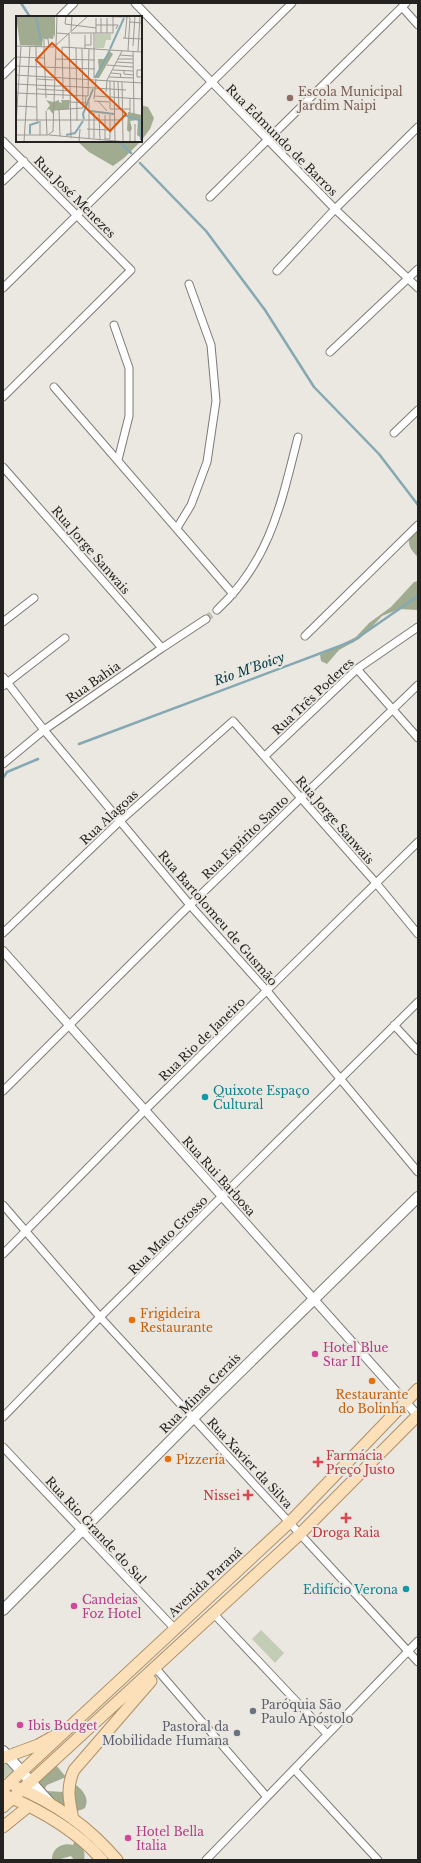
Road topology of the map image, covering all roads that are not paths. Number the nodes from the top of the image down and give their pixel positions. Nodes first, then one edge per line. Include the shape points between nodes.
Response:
1 (74, 3) edge
2 (135, 3) edge
3 (292, 3) edge
4 (404, 5) edge
5 (61, 16) edge
6 (418, 25) edge
7 (16, 62) edge
8 (3, 76) edge
9 (211, 83) junction
10 (418, 127) edge
11 (268, 139) junction
12 (3, 140) edge
13 (24, 161) junction
14 (3, 181) edge
15 (210, 197) dead end
16 (335, 209) junction
17 (78, 215) junction
18 (418, 269) edge
19 (277, 271) dead end
20 (408, 279) junction
21 (189, 284) dead end
22 (3, 288) edge
23 (418, 288) edge
24 (114, 325) dead end
25 (330, 352) dead end
26 (54, 387) dead end
27 (3, 397) edge
28 (418, 410) edge
29 (394, 433) dead end
30 (298, 437) dead end
31 (118, 460) junction
32 (3, 466) edge
33 (418, 525) edge
34 (177, 528) junction
35 (233, 594) junction
36 (34, 598) dead end
37 (217, 610) tunnel mouth
38 (206, 619) tunnel mouth
39 (3, 622) edge
40 (418, 627) edge
41 (305, 636) dead end
42 (65, 638) dead end
43 (162, 648) junction
44 (357, 669) junction
45 (4, 682) edge
46 (418, 685) edge
47 (392, 709) junction
48 (233, 721) joint
49 (44, 730) junction
50 (418, 738) edge
51 (265, 756) junction
52 (3, 764) edge
53 (301, 798) junction
54 (120, 821) junction
55 (418, 842) edge
56 (376, 883) junction
57 (190, 905) junction
58 (3, 933) edge
59 (418, 934) edge
60 (3, 951) edge
61 (267, 991) junction
62 (418, 1002) edge
63 (70, 1024) junction
64 (394, 1025) junction
65 (418, 1052) edge
66 (341, 1078) junction
67 (3, 1091) edge
68 (145, 1110) junction
69 (418, 1172) edge
70 (222, 1197) junction
71 (418, 1197) edge
72 (3, 1205) edge
73 (26, 1231) junction
74 (3, 1254) edge
75 (313, 1300) junction
76 (100, 1317) junction
77 (418, 1389) edge
78 (406, 1401) junction
79 (418, 1415) edge
80 (3, 1417) edge
81 (193, 1418) junction
82 (3, 1447) edge
83 (290, 1522) junction
84 (81, 1531) junction
85 (300, 1534) junction
86 (3, 1610) edge
87 (214, 1614) junction
88 (174, 1628) junction
89 (418, 1641) edge
90 (408, 1651) junction
91 (171, 1654) junction
92 (418, 1662) edge
93 (159, 1672) junction
94 (71, 1727) junction
95 (327, 1734) junction
96 (5, 1755) edge
97 (294, 1769) junction
98 (21, 1773) junction
99 (5, 1785) edge
100 (26, 1786) junction
101 (267, 1796) junction
102 (8, 1797) edge
103 (29, 1806) junction
104 (3, 1807) edge
105 (73, 1819) junction
106 (3, 1828) edge
107 (96, 1858) edge
108 (117, 1860) edge
109 (206, 1860) edge
110 (378, 1860) edge

1 - 5 street
2 - 9 street, Rua Edmundo de Barros
3 - 9 street
4 - 6 street
4 - 11 street
7 - 8 street
9 - 11 street, Rua Edmundo de Barros
9 - 17 street
10 - 16 street
11 - 15 street
11 - 16 street, Rua Edmundo de Barros
12 - 13 street, Rua José Menezes
13 - 14 street
13 - 17 street, Rua José Menezes
16 - 19 street
16 - 20 street, Rua Edmundo de Barros
17 - 22 street
17 - 27 street, Rua José Menezes via 131,270
18 - 20 street
20 - 23 street, Rua Edmundo de Barros
20 - 25 street
21 - 34 street via 212,344 216,401 207,462 191,505
24 - 31 street via 129,368 129,416
26 - 31 street
28 - 29 street
30 - 35 street via 279,513 251,572
31 - 34 street
32 - 43 street, Rua Jorge Sanwais
33 - 41 street
34 - 35 street
35 - 37 street
36 - 39 street
38 - 43 street, Rua Bahia
40 - 44 street, Rua Três Poderes
42 - 45 street
43 - 49 street, Rua Bahia
44 - 47 street
44 - 51 street, Rua Três Poderes
45 - 49 street, Rua Bartolomeu de Gusmão
46 - 47 street, Rua Espírito Santo
47 - 50 street
47 - 53 street, Rua Espírito Santo
48 - 51 street, Rua Jorge Sanwais
48 - 54 street, Rua Alagoas
49 - 52 street, Rua Bahia
49 - 54 street, Rua Bartolomeu de Gusmão
51 - 53 street, Rua Jorge Sanwais
53 - 56 street, Rua Jorge Sanwais
53 - 57 street, Rua Espírito Santo
54 - 57 street, Rua Bartolomeu de Gusmão
54 - 58 street, Rua Alagoas
55 - 56 street, Rua Rio de Janeiro
56 - 59 street, Rua Jorge Sanwais
56 - 61 street, Rua Rio de Janeiro
57 - 61 street, Rua Bartolomeu de Gusmão
57 - 63 street, Rua Espírito Santo
60 - 63 street, Rua Rui Barbosa
61 - 66 street, Rua Bartolomeu de Gusmão
61 - 68 street, Rua Rio de Janeiro
62 - 64 street, Rua Mato Grosso
63 - 67 street, Rua Espírito Santo
63 - 68 street, Rua Rui Barbosa
64 - 65 street
64 - 66 street, Rua Mato Grosso
66 - 69 street, Rua Bartolomeu de Gusmão
66 - 70 street, Rua Mato Grosso
68 - 70 street, Rua Rui Barbosa
68 - 73 street, Rua Rio de Janeiro
70 - 75 street, Rua Rui Barbosa
70 - 76 street, Rua Mato Grosso
71 - 75 main road, Rua Minas Gerais
72 - 73 street, Rua Xavier da Silva
73 - 74 street, Rua Rio de Janeiro
73 - 76 street, Rua Xavier da Silva
75 - 78 street, Rua Rui Barbosa
75 - 81 main road, Rua Minas Gerais
76 - 80 street, Rua Mato Grosso
76 - 81 street, Rua Xavier da Silva
77 - 78 main road, Avenida Paraná
78 - 79 street, Rua Rui Barbosa
78 - 83 main road, Avenida Paraná
79 - 85 main road
81 - 83 street, Rua Xavier da Silva
81 - 84 main road, Rua Minas Gerais
82 - 84 street, Rua Rio Grande do Sul
83 - 85 street, Rua Xavier da Silva
83 - 88 main road, Avenida Paraná
84 - 86 main road, Rua Minas Gerais
84 - 88 street, Rua Rio Grande do Sul
85 - 87 main road
85 - 90 street, Rua Xavier da Silva
87 - 91 main road
87 - 95 street
88 - 94 main road, Avenida Paraná
89 - 90 street
90 - 92 street, Rua Xavier da Silva
90 - 95 street
91 - 93 main road
91 - 100 main road
93 - 101 street
93 - 105 main road via 74,1770 68,1790
94 - 96 main road via 38,1745
94 - 98 main road, Avenida Paraná
95 - 97 street
96 - 98 main road
97 - 101 street
97 - 110 street
98 - 99 main road, Avenida Paraná
98 - 100 main road
99 - 100 main road
100 - 102 main road
100 - 105 main road
101 - 109 street
102 - 103 main road
102 - 104 main road
103 - 106 main road
103 - 107 main road via 76,1835
105 - 108 main road via 89,1830

